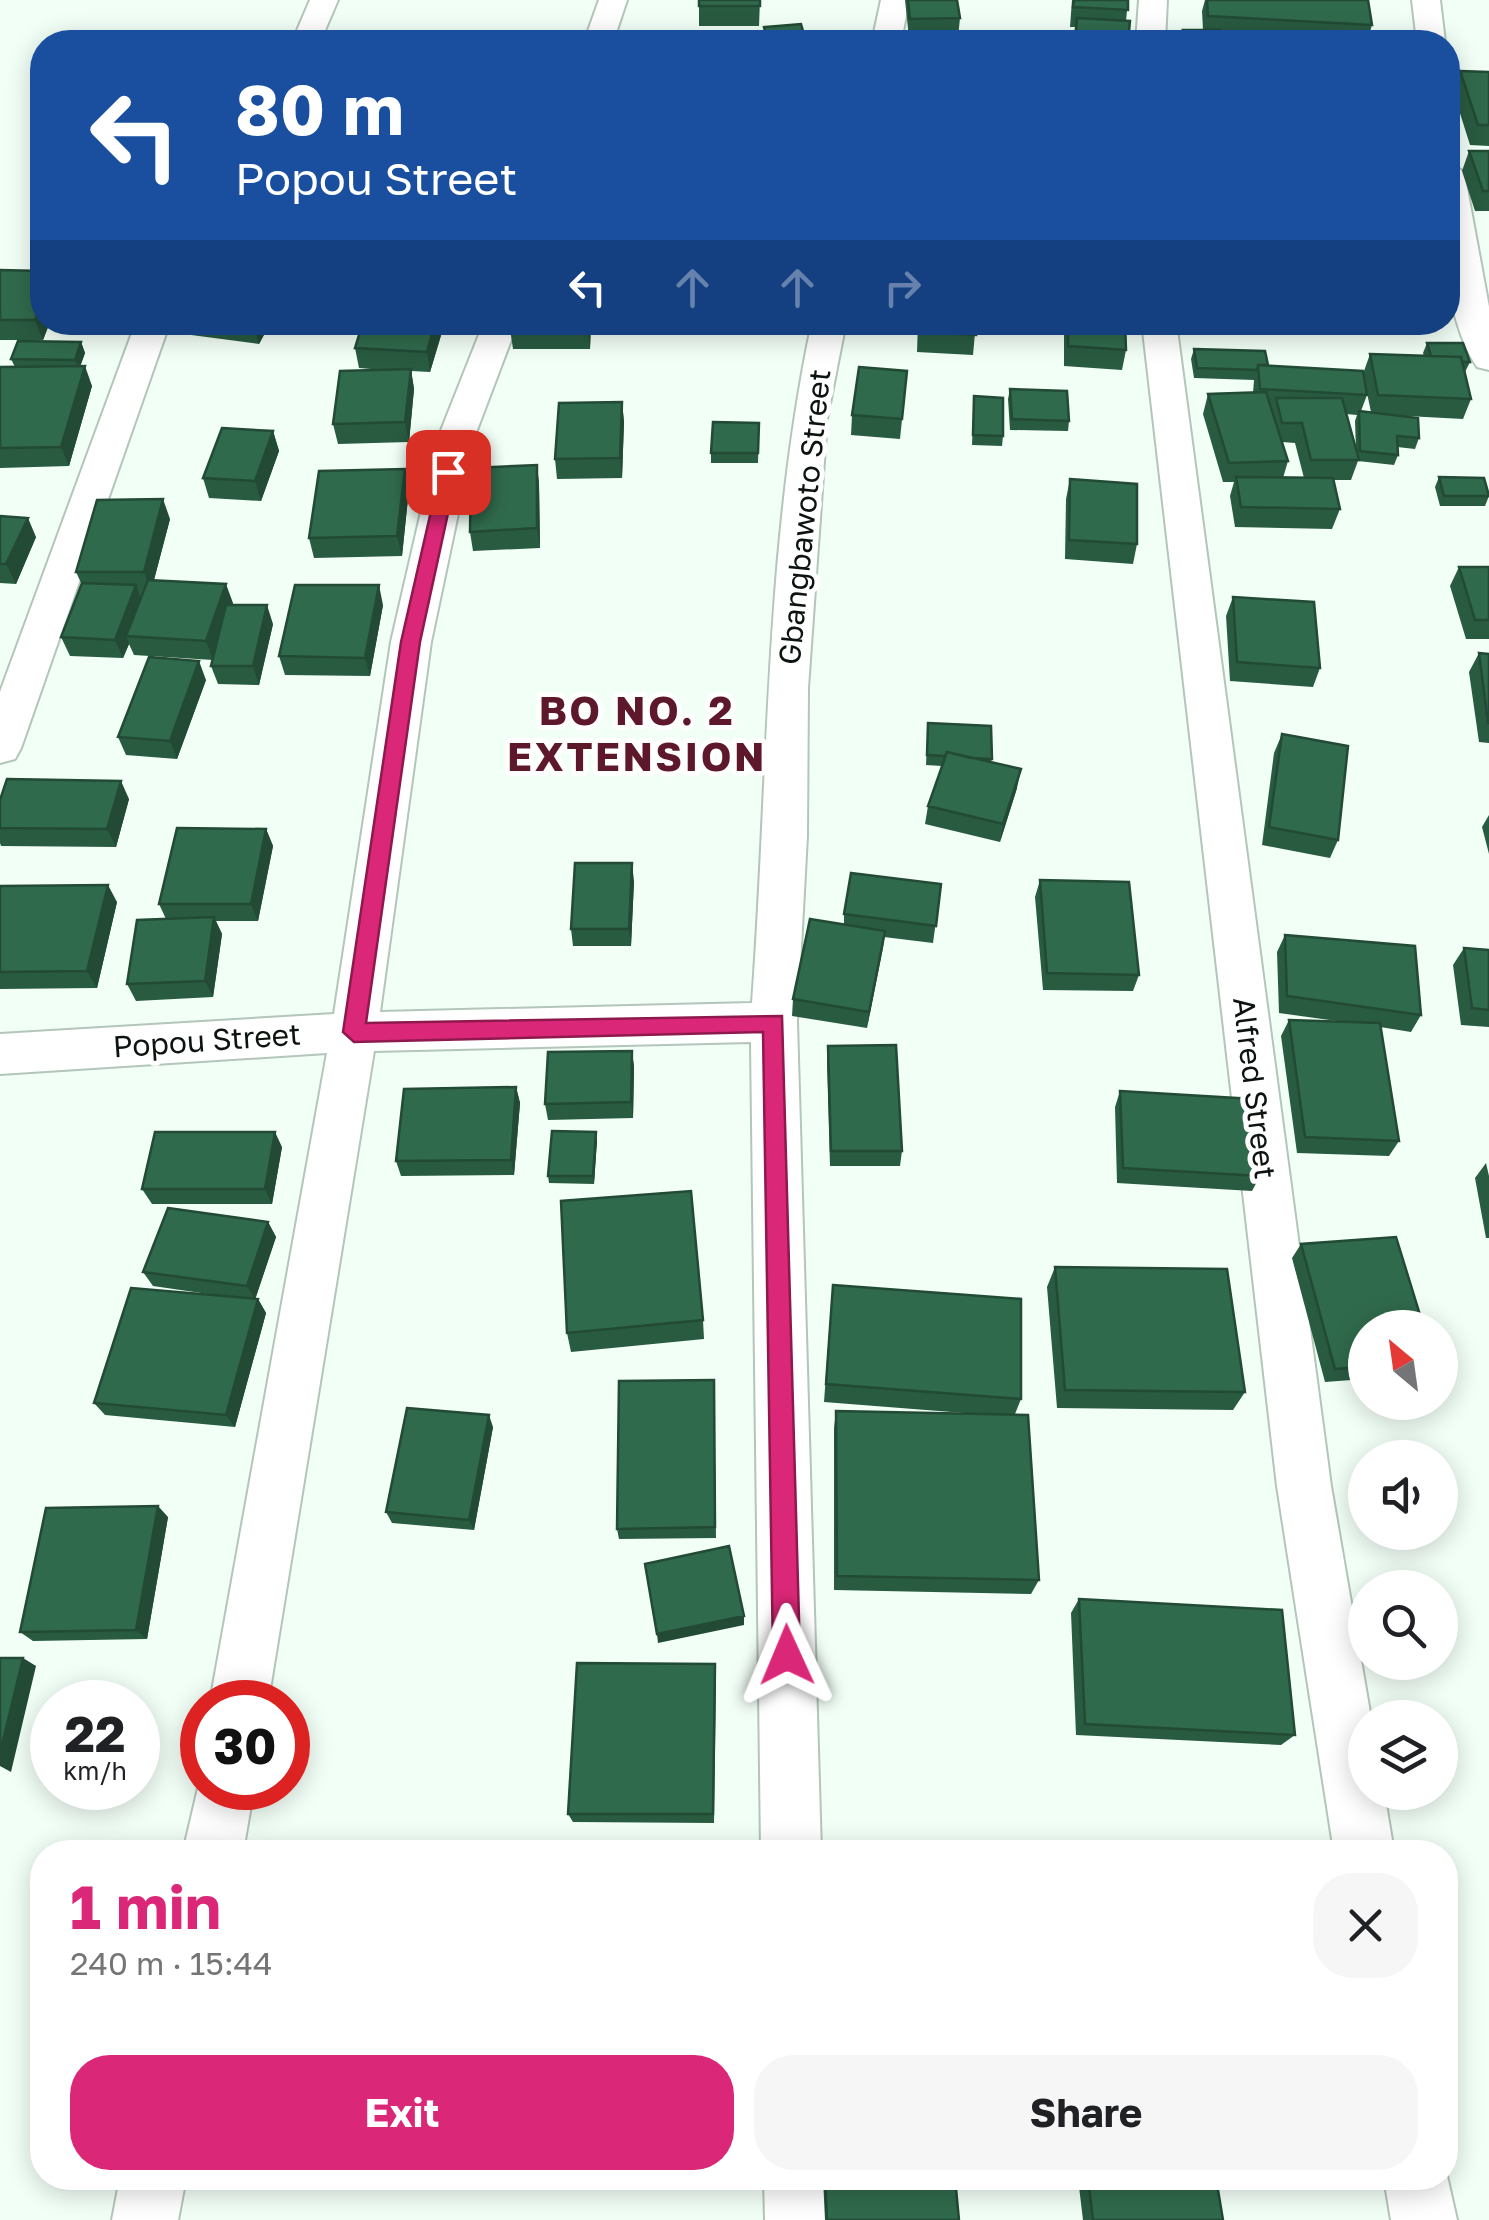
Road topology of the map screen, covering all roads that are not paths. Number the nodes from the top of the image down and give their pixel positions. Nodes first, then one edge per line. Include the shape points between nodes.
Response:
1 (324, 0) edge
2 (614, 0) edge
3 (895, 0) edge
4 (1152, 0) edge
5 (1426, 0) edge
6 (311, 30) edge
7 (603, 30) edge
8 (889, 30) edge
9 (1151, 30) edge
10 (1430, 30) edge
11 (1460, 200) edge
12 (1474, 232) edge
13 (148, 335) edge
14 (495, 335) edge
15 (826, 335) edge
16 (1160, 335) edge
17 (1489, 359) edge
18 (0, 748) edge
19 (774, 1022) junction
20 (354, 1032) junction
21 (0, 1054) edge
22 (243, 1680) edge
23 (221, 1810) edge
24 (216, 1840) edge
25 (791, 1840) edge
26 (1362, 1840) edge
27 (150, 2190) edge
28 (797, 2190) edge
29 (1419, 2190) edge
30 (144, 2220) edge
31 (798, 2220) edge
32 (1424, 2220) edge

1 - 6 street
2 - 7 street
3 - 8 street
4 - 9 street
5 - 10 street
11 - 12 street
12 - 17 street via 1474,324
13 - 18 street
14 - 20 street via 456,438 410,642
15 - 19 street, Gbangbawoto Street via 809,420 789,669
16 - 26 street, Alfred Street via 1304,1486
19 - 20 street, Popou Street
19 - 25 street, Gbangbawoto Street
20 - 21 street, Popou Street
20 - 22 street
23 - 24 street
27 - 30 street
28 - 31 street
29 - 32 street

